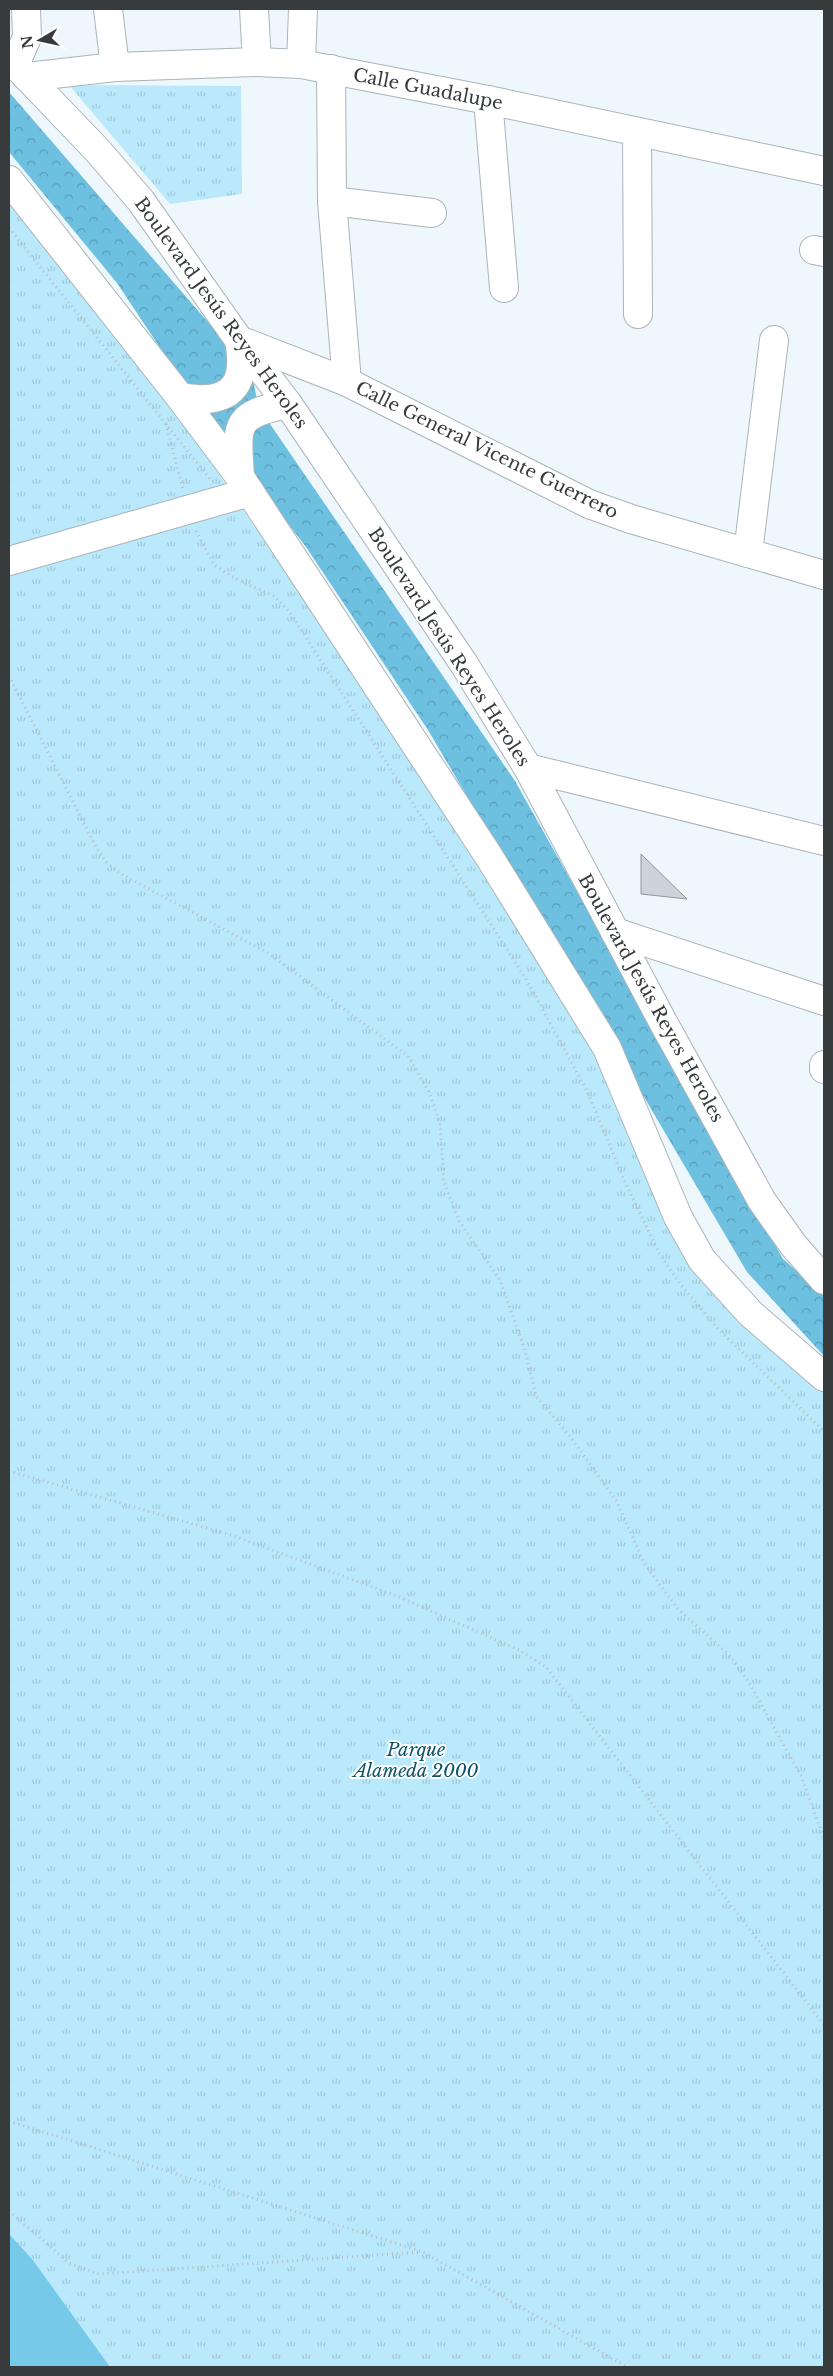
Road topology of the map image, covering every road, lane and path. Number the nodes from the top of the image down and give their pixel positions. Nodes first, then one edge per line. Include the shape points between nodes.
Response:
1 (26, 9) edge
2 (108, 9) edge
3 (254, 9) edge
4 (303, 9) edge
5 (257, 62) junction
6 (301, 64) junction
7 (17, 67) edge
8 (115, 67) junction
9 (331, 69) junction
10 (488, 100) junction
11 (637, 133) junction
12 (824, 171) edge
13 (9, 180) edge
14 (332, 201) junction
15 (432, 213) dead end
16 (9, 228) edge
17 (504, 288) dead end
18 (638, 314) dead end
19 (239, 340) junction
20 (774, 340) dead end
21 (347, 382) junction
22 (180, 397) junction
23 (288, 404) junction
24 (166, 424) junction
25 (238, 490) junction
26 (188, 510) junction
27 (748, 553) junction
28 (9, 561) edge
29 (824, 576) edge
30 (9, 676) edge
31 (528, 768) junction
32 (824, 841) edge
33 (615, 932) junction
34 (824, 1001) edge
35 (824, 1064) edge
36 (824, 1069) edge
37 (824, 1280) edge
38 (824, 1377) edge
39 (824, 1431) edge
40 (9, 1471) edge
41 (824, 1838) edge
42 (824, 2025) edge
43 (9, 2122) edge
44 (9, 2211) edge
45 (423, 2252) junction
46 (627, 2367) edge

1 - 7 street via 27,37
2 - 8 street
3 - 5 street
4 - 6 street
5 - 6 street, Calle Guadalupe
5 - 8 street, Calle Guadalupe
6 - 9 street, Calle Guadalupe
7 - 8 street, Calle Guadalupe
7 - 19 street, Boulevard Jesús Reyes Heroles via 141,201
9 - 10 street, Calle Guadalupe
9 - 14 street
10 - 11 street, Calle Guadalupe
10 - 17 street
11 - 12 street, Calle Guadalupe
11 - 18 street
13 - 22 street
14 - 15 street
14 - 21 street
16 - 24 path
19 - 21 street, Calle General Vicente Guerrero
19 - 22 street via 242,372 238,382 227,392 207,399
19 - 23 street, Boulevard Jesús Reyes Heroles
20 - 27 street
21 - 27 street, Calle General Vicente Guerrero via 589,504
22 - 25 street
23 - 25 street via 262,409 239,428
23 - 31 street, Boulevard Jesús Reyes Heroles via 464,664
24 - 25 path
24 - 26 path
25 - 26 street
25 - 38 street via 488,855 607,1048 678,1217 702,1260 751,1314
26 - 28 street
26 - 39 path via 214,565 274,596 289,611 430,827 526,979 559,1039 587,1092 660,1254 680,1285 719,1330
27 - 29 street, Calle General Vicente Guerrero
30 - 41 path via 107,863 268,953 408,1056 428,1092 440,1123 444,1182 450,1198 459,1221 500,1280 526,1350 536,1396 617,1502 644,1563 678,1609 728,1654 747,1679 801,1776
31 - 32 street
31 - 33 street, Boulevard Jesús Reyes Heroles
33 - 34 street
33 - 37 street, Boulevard Jesús Reyes Heroles via 762,1201 794,1246
35 - 36 street
40 - 42 path via 231,1535 396,1596 519,1650 546,1667
43 - 45 path
44 - 45 path via 68,2263 99,2274
45 - 46 path

